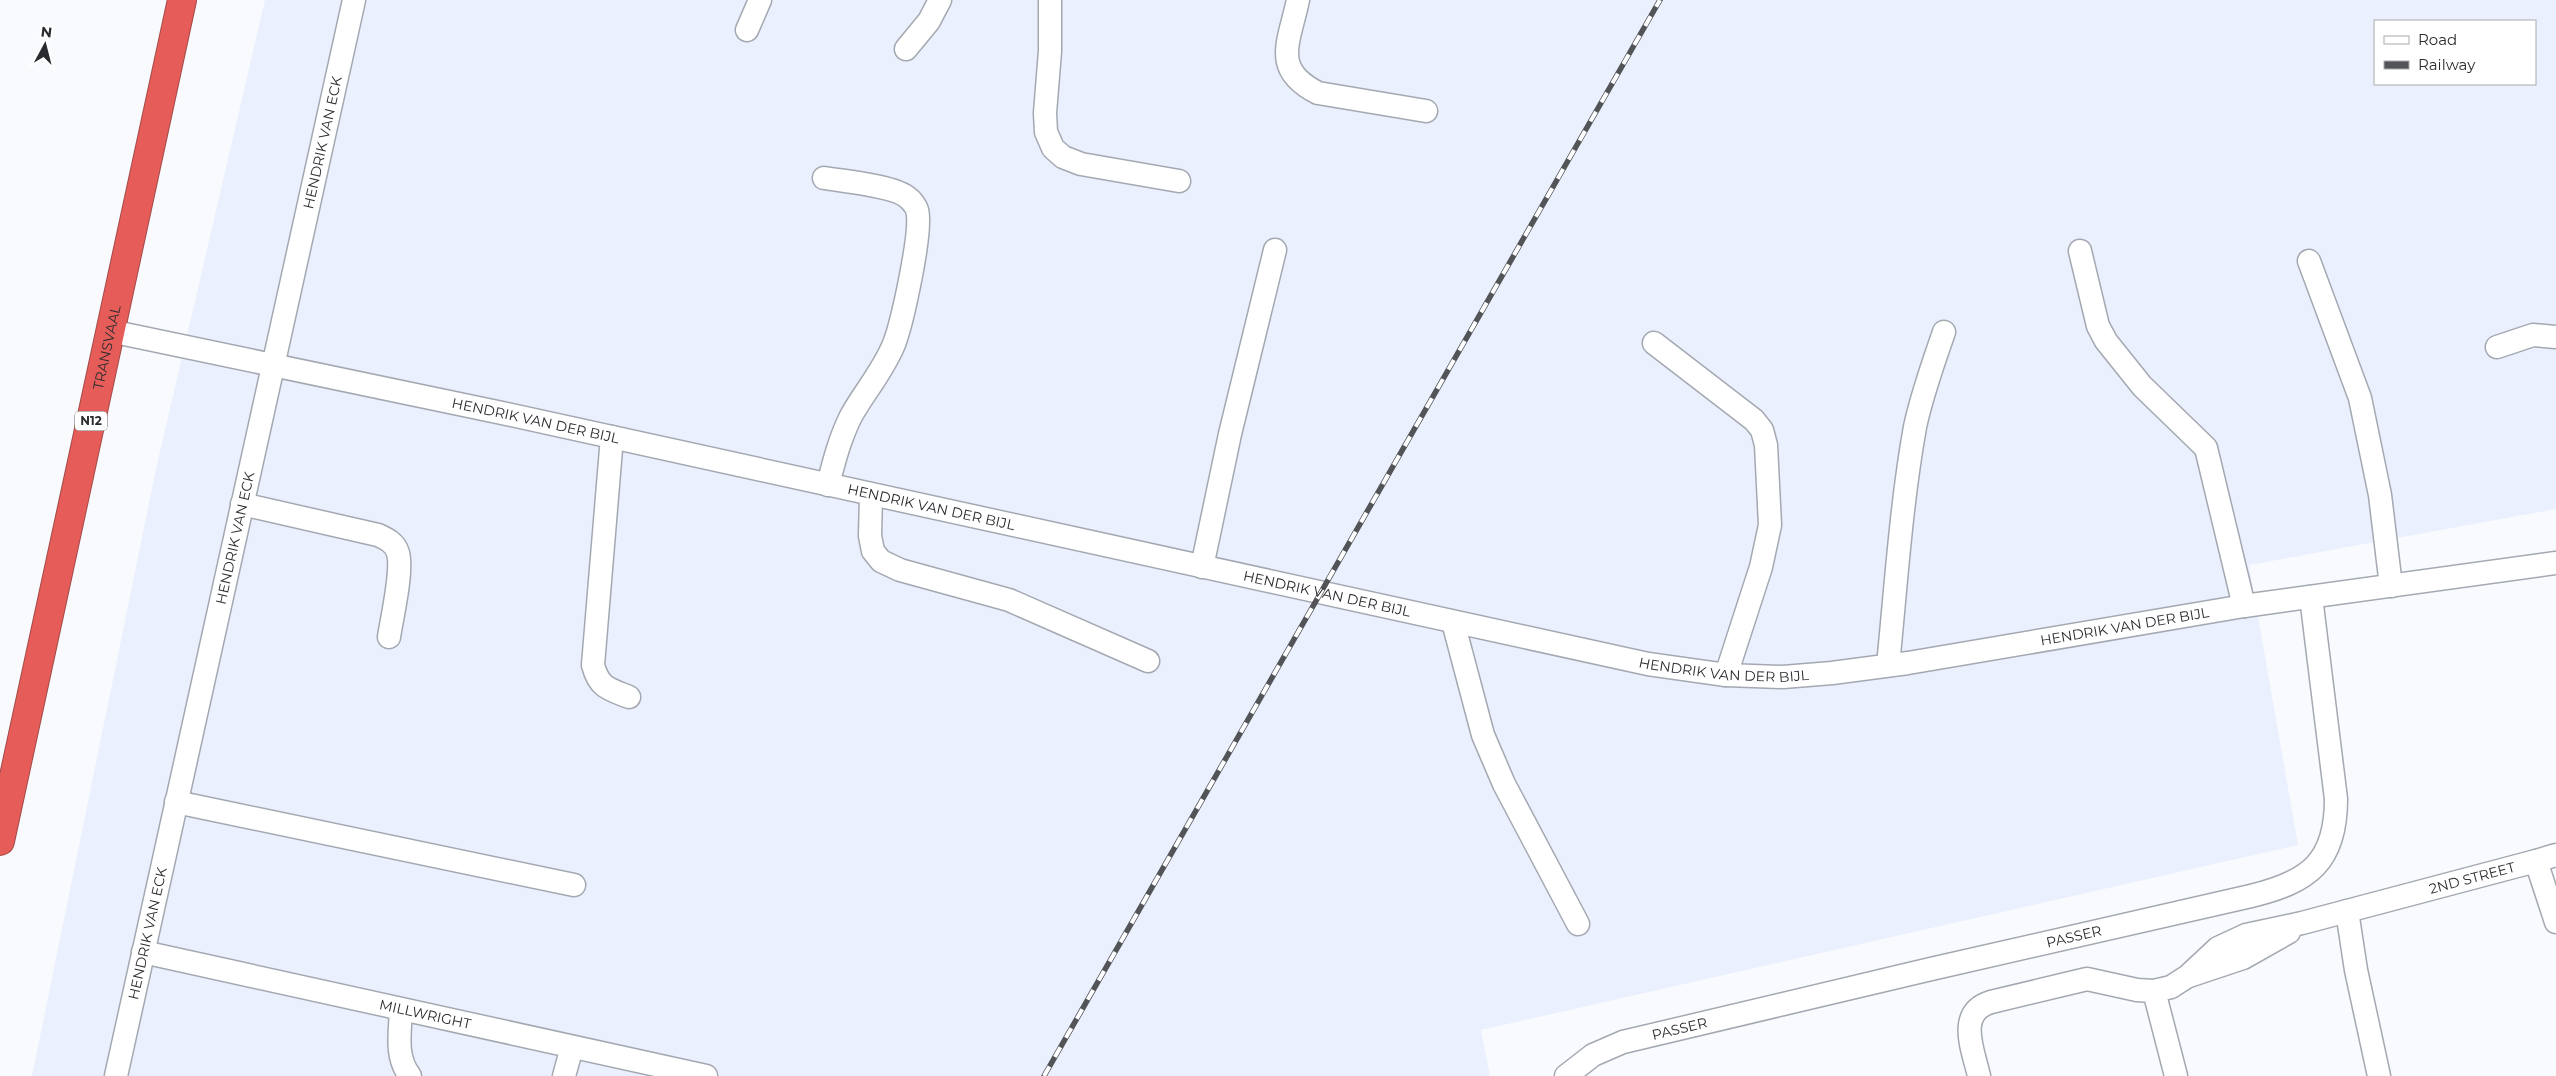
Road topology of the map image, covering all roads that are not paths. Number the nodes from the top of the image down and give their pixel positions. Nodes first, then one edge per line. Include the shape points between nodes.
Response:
1 (182, 0) edge
2 (354, 0) edge
3 (760, 0) edge
4 (940, 0) edge
5 (1050, 0) edge
6 (1298, 0) edge
7 (748, 30) dead end
8 (906, 49) dead end
9 (1426, 111) dead end
10 (824, 178) dead end
11 (1179, 181) dead end
12 (1275, 250) dead end
13 (2080, 251) dead end
14 (2309, 261) dead end
15 (110, 332) junction
16 (1944, 332) dead end
17 (2556, 338) edge
18 (1654, 343) dead end
19 (2498, 347) dead end
20 (274, 365) junction
21 (612, 437) junction
22 (828, 485) junction
23 (871, 494) junction
24 (242, 504) junction
25 (2556, 563) edge
26 (1202, 567) junction
27 (2391, 586) junction
28 (2311, 597) junction
29 (2244, 606) junction
30 (1453, 622) junction
31 (389, 637) dead end
32 (1148, 661) dead end
33 (1888, 665) junction
34 (1726, 675) junction
35 (629, 697) dead end
36 (176, 802) junction
37 (0, 841) edge
38 (2546, 858) edge
39 (574, 885) dead end
40 (2346, 911) junction
41 (2556, 922) edge
42 (1578, 924) dead end
43 (143, 952) junction
44 (2154, 991) junction
45 (401, 1010) junction
46 (572, 1047) junction
47 (116, 1076) edge
48 (410, 1076) edge
49 (564, 1076) edge
50 (706, 1076) edge
51 (1566, 1076) edge
52 (1979, 1076) edge
53 (2176, 1076) edge
54 (2379, 1076) edge

1 - 15 highway, TRANSVAAL / N12
2 - 20 street, HENDRIK VAN ECK
3 - 7 street
4 - 8 street
5 - 11 street via 1046,132 1053,148 1063,157 1081,164
6 - 9 street via 1287,54 1288,66 1304,86 1318,93
10 - 22 street via 884,188 907,196 917,208 918,225 894,342 880,373 842,437
12 - 26 street via 1230,434
13 - 29 street via 2098,326 2106,341 2167,414 2201,443 2208,454
14 - 27 street via 2360,398 2380,495
15 - 20 street, HENDRIK VAN DER BIJL
15 - 37 highway, TRANSVAAL / N12
16 - 33 street via 1916,426 1900,537
17 - 19 street via 2533,335
18 - 34 street via 1747,413 1762,430 1766,445 1770,525 1761,567
20 - 21 street, HENDRIK VAN DER BIJL
20 - 24 street, HENDRIK VAN ECK
21 - 22 street, HENDRIK VAN DER BIJL
21 - 35 street via 593,665 597,678 606,688
22 - 23 street, HENDRIK VAN DER BIJL
23 - 26 street, HENDRIK VAN DER BIJL
23 - 32 street via 870,536 873,551 881,561 900,570 1009,600
24 - 31 street via 378,535 391,541 398,553 399,567
24 - 36 street, HENDRIK VAN ECK
25 - 27 street, HENDRIK VAN DER BIJL
26 - 30 street, HENDRIK VAN DER BIJL
27 - 28 street, HENDRIK VAN DER BIJL
28 - 29 street, HENDRIK VAN DER BIJL
28 - 51 street, PASSER via 2336,799 2336,824 2326,851 2305,875 2272,891 1623,1042 1593,1055
29 - 33 street, HENDRIK VAN DER BIJL
30 - 34 street, HENDRIK VAN DER BIJL via 1648,664
30 - 42 street via 1483,735 1504,784
33 - 34 street, HENDRIK VAN DER BIJL via 1783,677
36 - 39 street
36 - 43 street, HENDRIK VAN ECK
38 - 40 street, 2ND STREET
38 - 41 street, 2ND STREET
40 - 44 street, 2ND STREET via 2302,923 2243,958
40 - 54 street
43 - 45 street, MILLWRIGHT
43 - 47 street, HENDRIK VAN ECK
44 - 52 street via 2087,979 1982,1005 1973,1013 1969,1023
44 - 53 street
45 - 46 street, MILLWRIGHT
45 - 48 street via 401,1066
46 - 49 street
46 - 50 street, MILLWRIGHT

